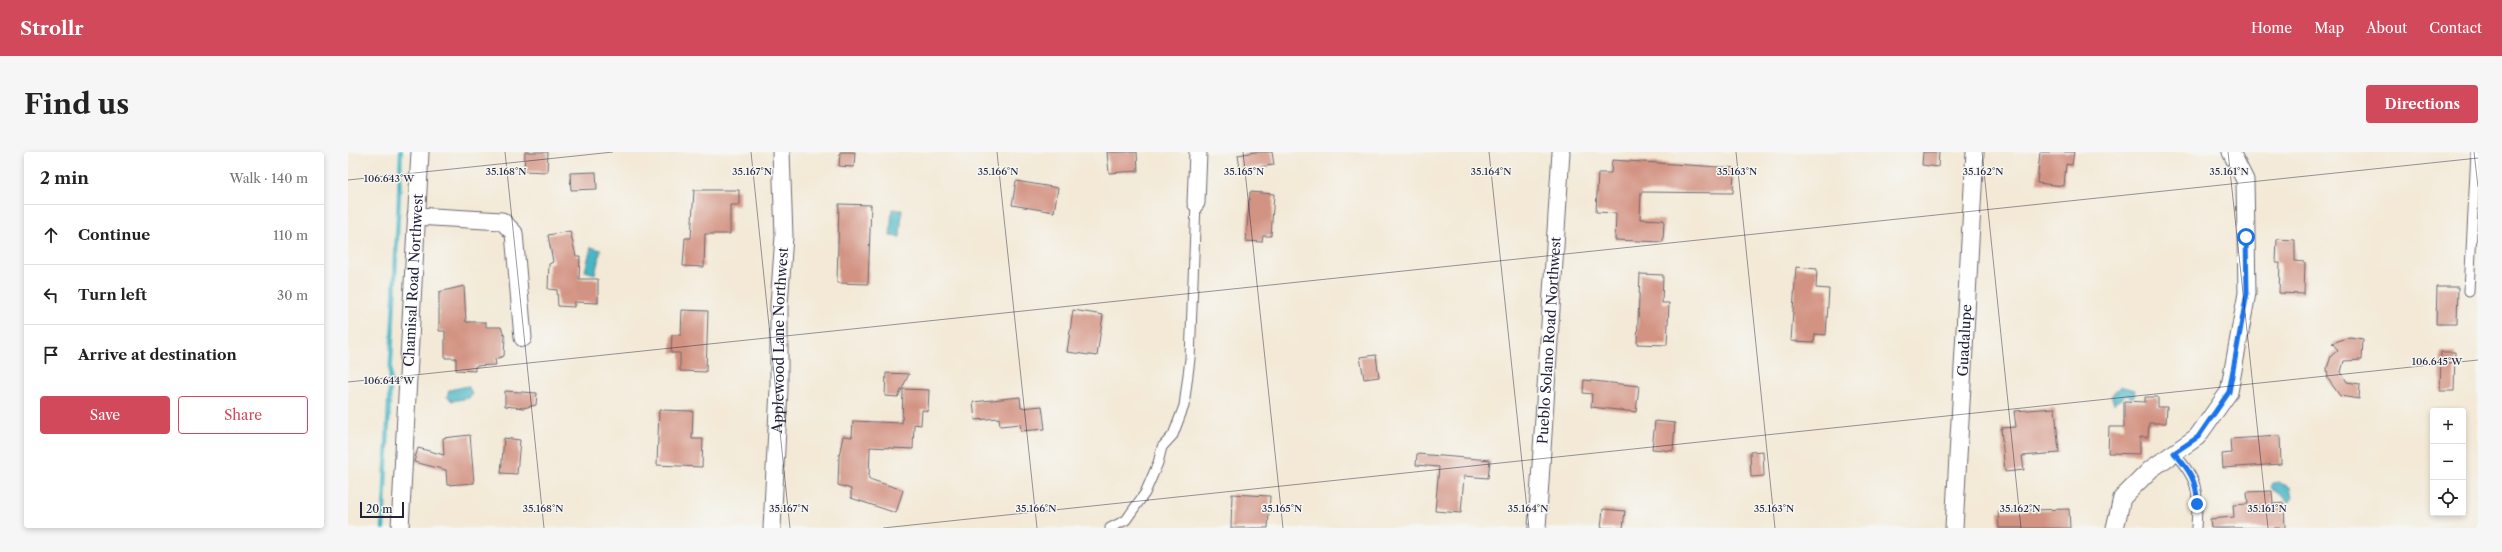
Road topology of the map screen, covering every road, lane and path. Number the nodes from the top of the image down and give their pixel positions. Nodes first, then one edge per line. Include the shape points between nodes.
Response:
1 (420, 152) edge
2 (780, 152) edge
3 (1198, 152) edge
4 (1561, 152) edge
5 (1975, 152) edge
6 (2231, 152) edge
7 (2476, 152) edge
8 (1196, 203) joint
9 (416, 216) junction
10 (2469, 291) dead end
11 (523, 338) dead end
12 (2174, 453) junction
13 (400, 528) edge
14 (772, 528) edge
15 (1110, 528) edge
16 (1537, 528) edge
17 (1954, 528) edge
18 (2115, 528) edge
19 (2196, 528) edge

1 - 9 street, Chamisal Road Northwest
2 - 14 street, Applewood Lane Northwest via 784,236 779,305 780,389
3 - 8 street
4 - 16 street, Pueblo Solano Road Northwest
5 - 17 street, Guadalupe
6 - 12 street via 2245,180 2246,301 2229,392 2198,437
7 - 10 lane
8 - 15 lane via 1190,359 1184,406 1173,435 1162,447 1145,493 1126,520
9 - 11 street via 502,221 514,233
9 - 13 street, Chamisal Road Northwest
12 - 18 street via 2151,469 2122,498
12 - 19 lane via 2190,470 2198,491

